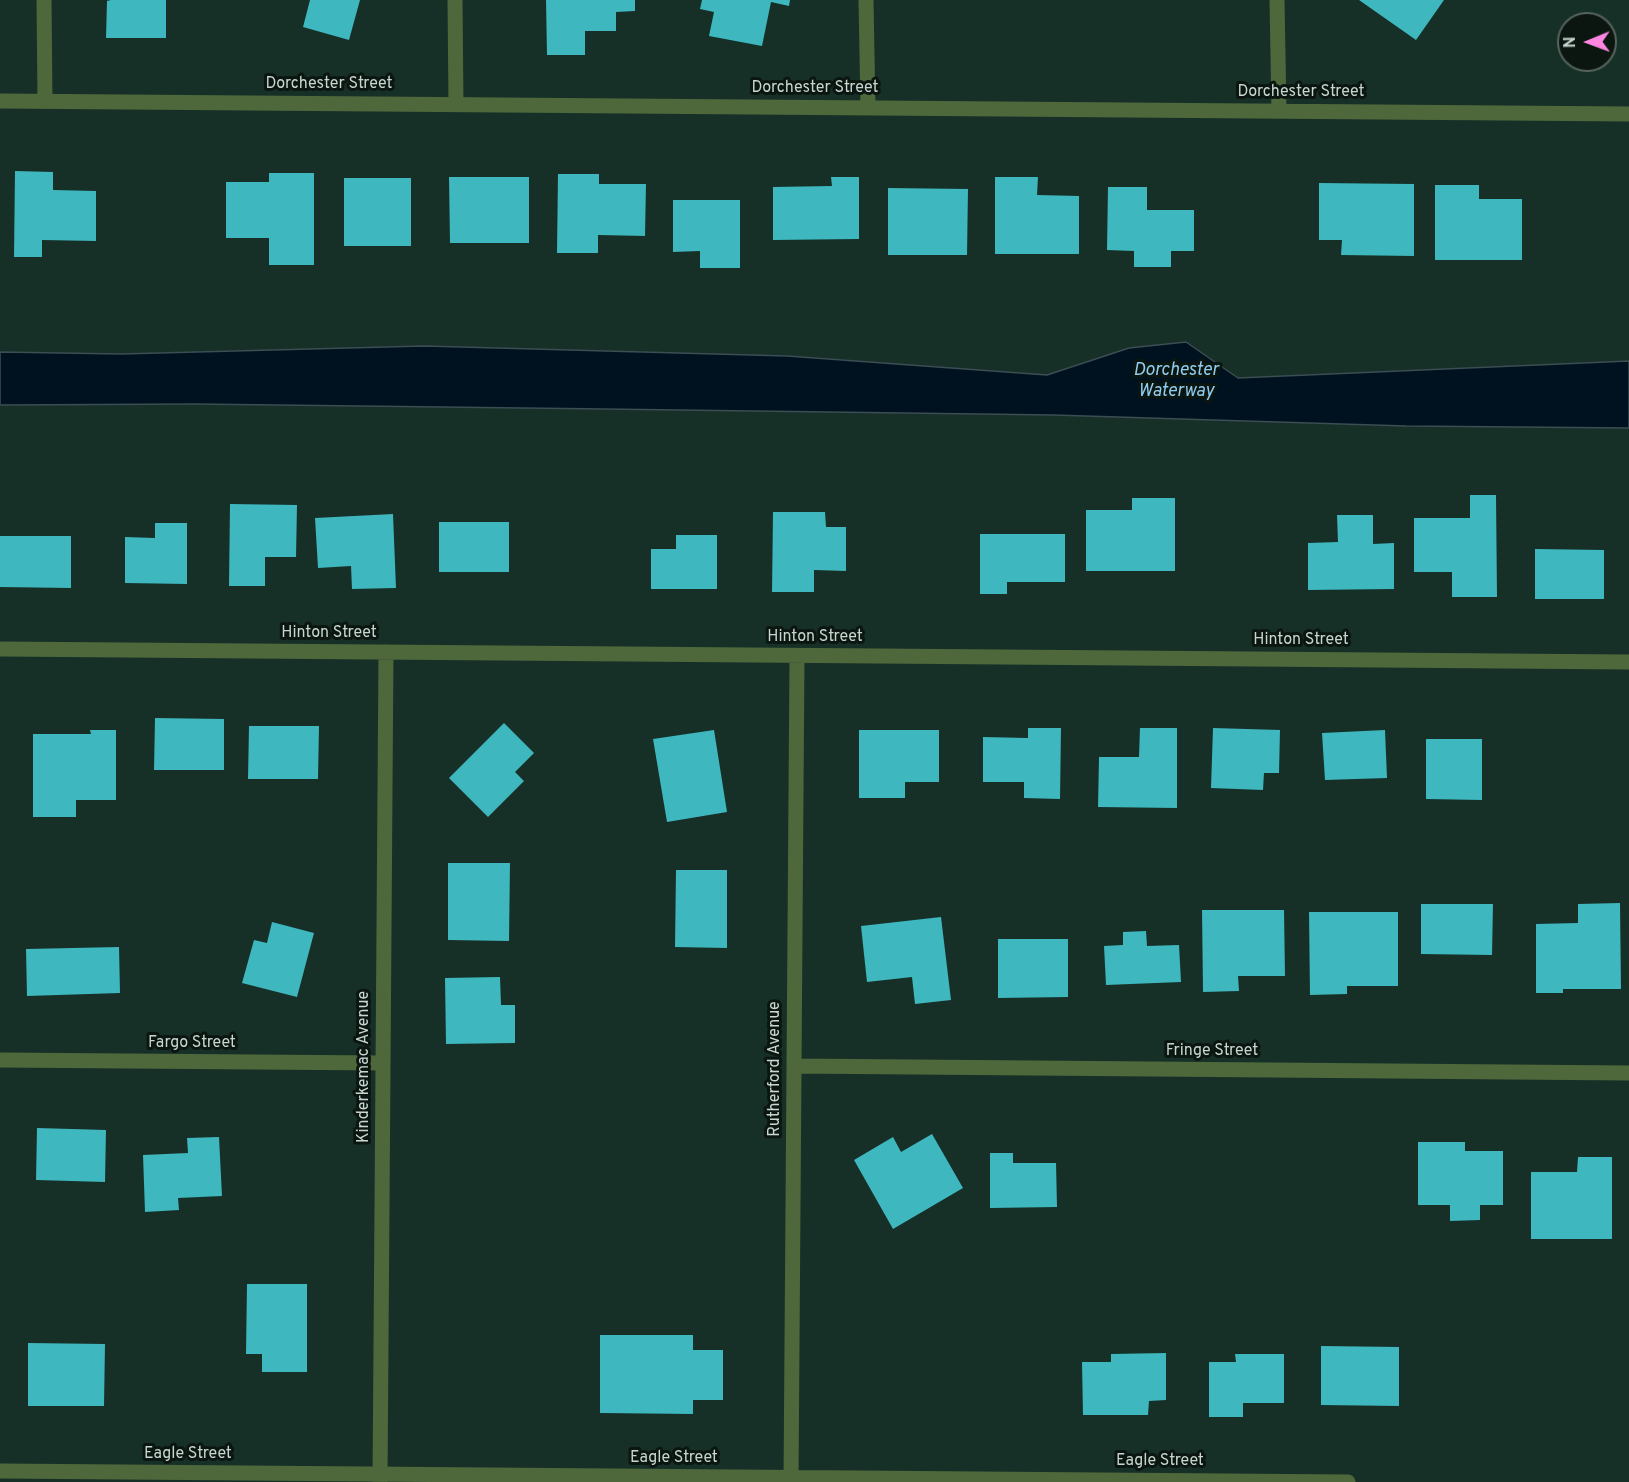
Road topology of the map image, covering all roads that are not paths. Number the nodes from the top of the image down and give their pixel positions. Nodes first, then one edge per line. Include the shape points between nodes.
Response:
1 (44, 0) edge
2 (455, 0) edge
3 (866, 0) edge
4 (1277, 0) edge
5 (0, 101) edge
6 (45, 101) junction
7 (456, 104) junction
8 (868, 108) junction
9 (1278, 111) junction
10 (1629, 114) edge
11 (0, 649) edge
12 (386, 652) junction
13 (797, 656) junction
14 (1629, 662) edge
15 (0, 1060) edge
16 (383, 1063) junction
17 (794, 1066) junction
18 (1629, 1073) edge
19 (0, 1471) edge
20 (380, 1478) edge
21 (791, 1480) edge
22 (1348, 1482) edge

1 - 6 street
2 - 7 street
3 - 8 street
4 - 9 street
5 - 6 street, Dorchester Street
6 - 7 street, Dorchester Street
7 - 8 street, Dorchester Street
8 - 9 street, Dorchester Street
9 - 10 street, Dorchester Street
11 - 12 street, Hinton Street
12 - 13 street, Hinton Street
12 - 16 street, Kinderkemac Avenue
13 - 14 street, Hinton Street
13 - 17 street, Rutherford Avenue
15 - 16 street, Fargo Street
16 - 20 street, Kinderkemac Avenue
17 - 18 street, Fringe Street
17 - 21 street, Rutherford Avenue
19 - 20 street, Eagle Street
20 - 21 street, Eagle Street
21 - 22 street, Eagle Street

